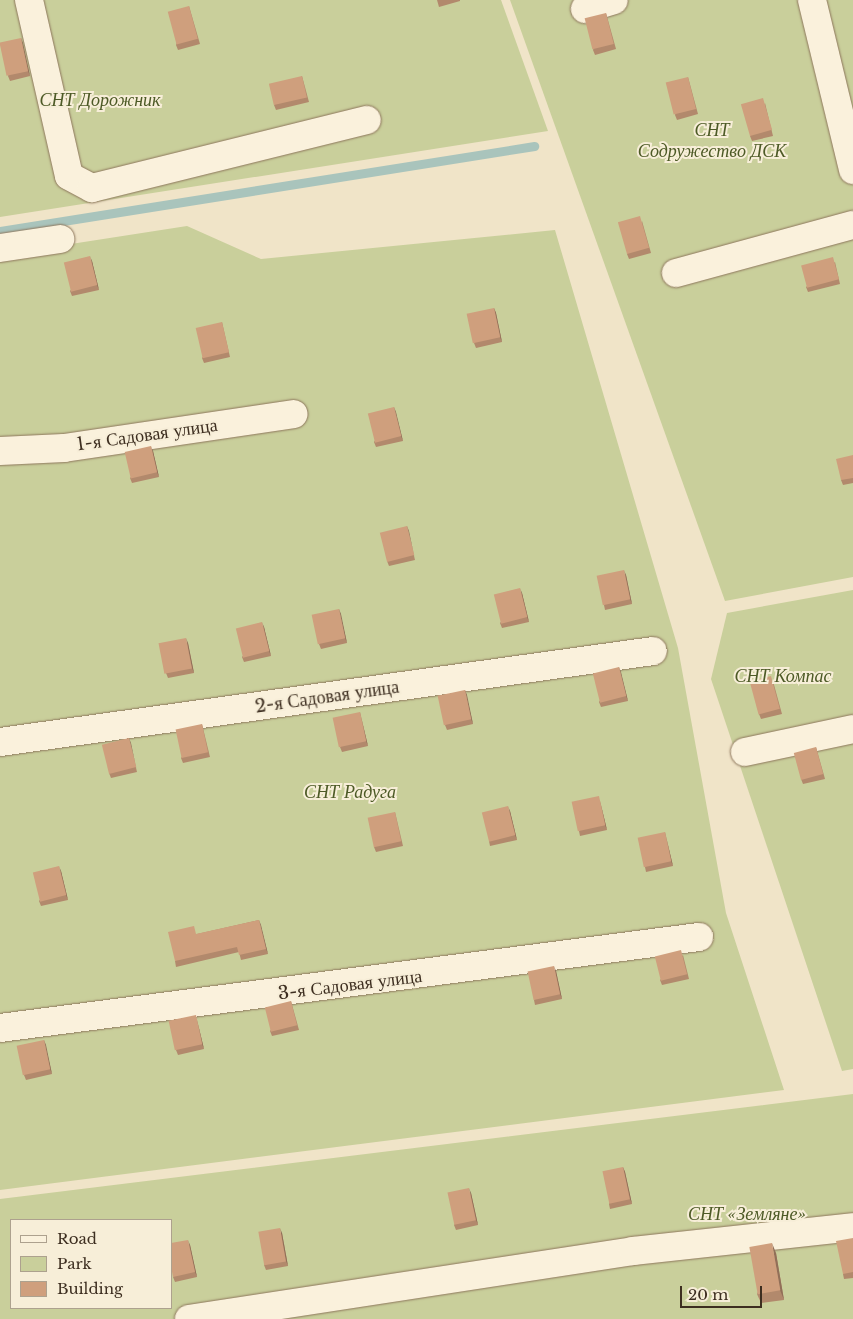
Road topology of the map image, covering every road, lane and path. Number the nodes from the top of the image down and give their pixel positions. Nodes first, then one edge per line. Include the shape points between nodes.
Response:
1 (29, 0) edge
2 (614, 0) edge
3 (812, 0) edge
4 (585, 9) dead end
5 (367, 120) dead end
6 (853, 170) edge
7 (853, 225) edge
8 (60, 239) dead end
9 (0, 248) edge
10 (676, 273) dead end
11 (294, 414) dead end
12 (0, 451) edge
13 (653, 651) dead end
14 (853, 729) edge
15 (0, 742) edge
16 (745, 752) dead end
17 (699, 936) dead end
18 (0, 1028) edge
19 (853, 1227) edge
20 (189, 1319) edge

1 - 5 street via 69,176 92,188
2 - 4 street
3 - 6 street
7 - 10 street
8 - 9 street
11 - 12 street, 1-я Садовая улица via 64,448
13 - 15 street, 2-я Садовая улица
14 - 16 street
17 - 18 street, 3-я Садовая улица
19 - 20 street via 633,1251

